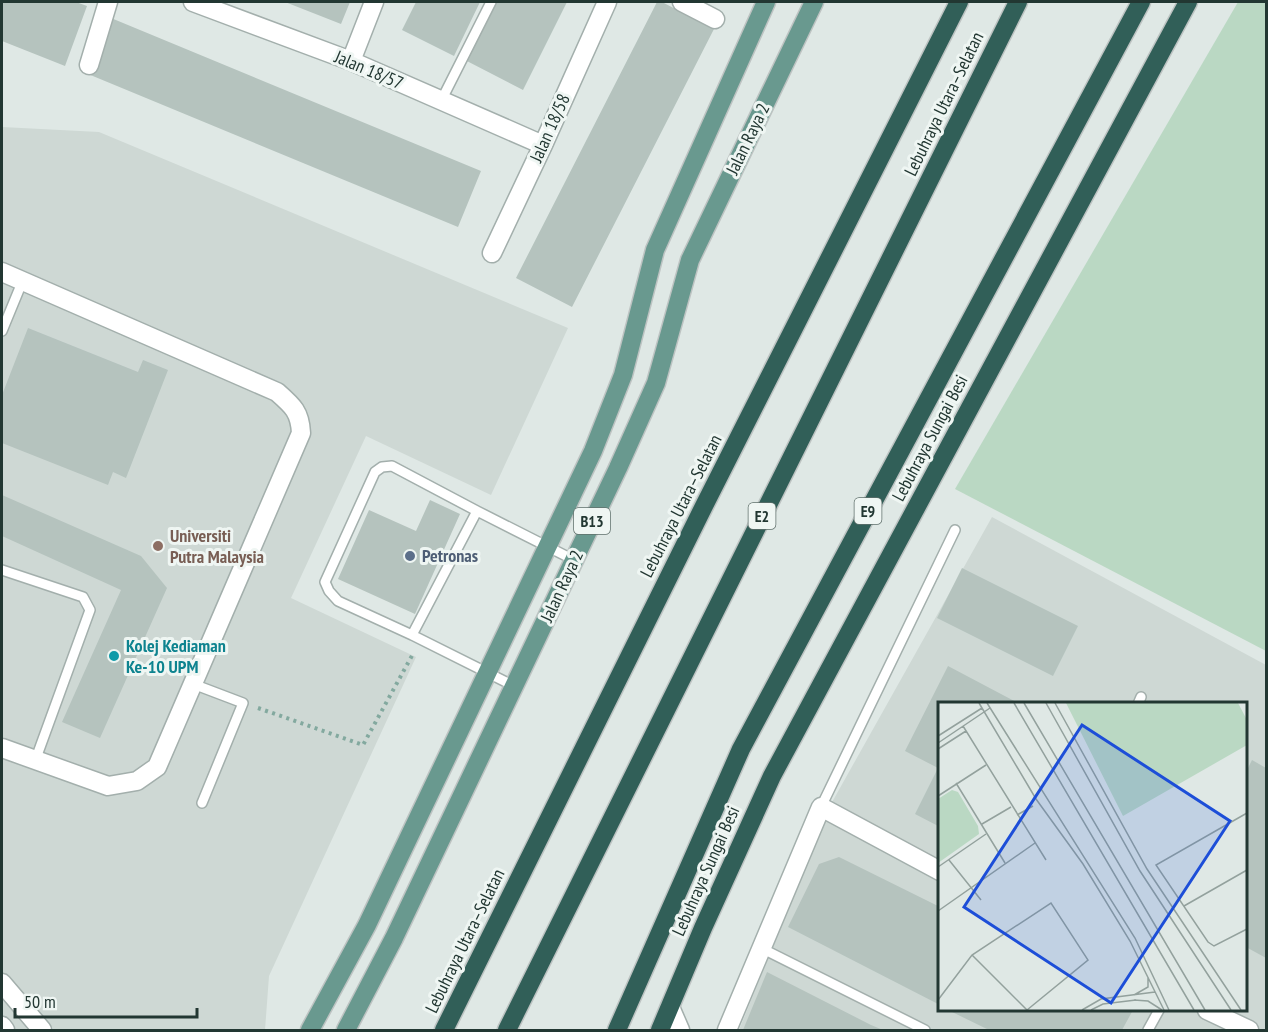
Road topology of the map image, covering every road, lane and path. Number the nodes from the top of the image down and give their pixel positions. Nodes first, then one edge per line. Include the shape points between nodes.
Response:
1 (108, 2) edge
2 (193, 2) edge
3 (374, 2) edge
4 (491, 2) edge
5 (607, 2) edge
6 (682, 2) edge
7 (766, 2) edge
8 (814, 2) edge
9 (959, 2) edge
10 (1018, 2) edge
11 (1141, 2) edge
12 (1188, 2) edge
13 (716, 19) dead end
14 (351, 61) junction
15 (89, 65) dead end
16 (441, 101) junction
17 (543, 145) junction
18 (492, 253) dead end
19 (2, 272) edge
20 (23, 280) junction
21 (2, 304) edge
22 (11, 308) junction
23 (2, 331) edge
24 (477, 511) junction
25 (955, 530) dead end
26 (547, 547) junction
27 (574, 560) junction
28 (2, 570) edge
29 (417, 638) junction
30 (487, 673) junction
31 (193, 684) junction
32 (514, 686) junction
33 (243, 703) junction
34 (2, 748) edge
35 (35, 761) junction
36 (202, 803) dead end
37 (821, 807) junction
38 (938, 870) edge
39 (761, 948) junction
40 (2, 983) edge
41 (670, 1007) junction
42 (1158, 1011) edge
43 (1209, 1011) edge
44 (2, 1026) edge
45 (5, 1030) edge
46 (42, 1030) edge
47 (310, 1030) edge
48 (346, 1030) edge
49 (444, 1030) edge
50 (507, 1030) edge
51 (617, 1030) edge
52 (660, 1030) edge
53 (680, 1030) edge
54 (727, 1030) edge
55 (925, 1030) edge
56 (1148, 1030) edge
57 (1249, 1030) edge

1 - 15 street
2 - 14 street, Jalan 18/57
3 - 14 street
4 - 16 lane
5 - 17 street, Jalan 18/58
6 - 13 street
7 - 26 main road, Jalan Raya 2 / B13 via 655,250 622,375 593,451
8 - 27 main road, Jalan Raya 2 / B13 via 690,260 656,383
9 - 49 highway, Lebuhraya Utara–Selatan
10 - 50 highway, Lebuhraya Utara–Selatan / E2
11 - 51 highway, Lebuhraya Sungai Besi / E9 via 741,749
12 - 41 highway, Lebuhraya Sungai Besi / E9 via 772,776
14 - 16 street, Jalan 18/57
16 - 17 street, Jalan 18/57
17 - 18 street, Jalan 18/58
19 - 20 street
20 - 22 lane
20 - 31 street via 277,392 300,418 302,433
21 - 22 lane
22 - 23 lane
24 - 26 lane
24 - 29 lane
24 - 29 lane via 392,466 382,466 375,472 325,582 338,601
25 - 37 lane
26 - 27 lane
26 - 30 main road, Jalan Raya 2 / B13
27 - 32 main road, Jalan Raya 2 / B13
28 - 35 lane via 83,597 90,610
29 - 30 lane
29 - 33 path via 363,745
30 - 32 lane
30 - 47 main road, Jalan Raya 2 / B13 via 367,925
31 - 33 lane
31 - 35 street via 157,767 137,781 108,786
32 - 48 main road, Jalan Raya 2 / B13
33 - 36 lane
34 - 35 street
37 - 38 street
37 - 39 street
39 - 54 street
39 - 55 lane
40 - 46 street
41 - 52 highway, Lebuhraya Sungai Besi / E9
41 - 53 street
42 - 56 lane
43 - 57 street
44 - 45 street

